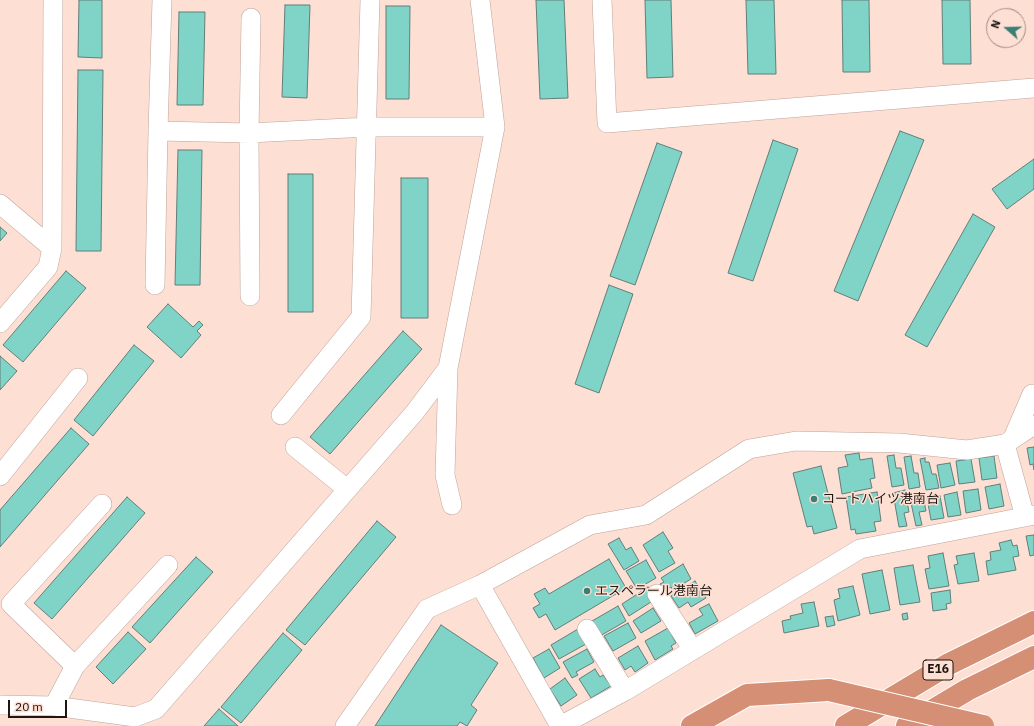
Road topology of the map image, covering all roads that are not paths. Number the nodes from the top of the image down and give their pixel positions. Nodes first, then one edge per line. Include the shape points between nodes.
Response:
1 (53, 0) edge
2 (162, 0) edge
3 (370, 0) edge
4 (480, 0) edge
5 (602, 0) edge
6 (251, 18) dead end
7 (1034, 88) edge
8 (368, 127) junction
9 (495, 127) junction
10 (158, 131) junction
11 (249, 133) junction
12 (0, 204) edge
13 (52, 248) junction
14 (155, 285) dead end
15 (250, 296) dead end
16 (0, 323) edge
17 (448, 368) junction
18 (78, 378) dead end
19 (1032, 394) dead end
20 (281, 415) dead end
21 (1034, 425) edge
22 (1009, 441) junction
23 (295, 447) dead end
24 (0, 476) edge
25 (348, 489) junction
26 (102, 504) dead end
27 (452, 505) dead end
28 (1030, 516) edge
29 (168, 565) dead end
30 (475, 582) junction
31 (657, 594) dead end
32 (1034, 622) edge
33 (587, 629) dead end
34 (693, 650) junction
35 (1034, 656) edge
36 (75, 666) junction
37 (625, 691) junction
38 (0, 704) edge
39 (54, 706) junction
40 (345, 726) edge
41 (560, 726) edge
42 (692, 726) edge
43 (846, 726) edge
44 (907, 726) edge
45 (983, 726) edge

1 - 13 street
2 - 10 street
3 - 8 street
4 - 9 street
5 - 7 street via 607,123
6 - 11 street
8 - 9 street
8 - 11 street
8 - 20 street via 361,317
9 - 17 street
10 - 11 street
10 - 14 street
11 - 15 street
12 - 13 street
13 - 16 street via 48,267
17 - 25 street via 415,412
17 - 27 street via 445,475
18 - 24 street
19 - 22 street
21 - 22 street
22 - 28 street
22 - 30 street via 967,450 899,443 796,441 749,449 646,515 590,525
23 - 25 street
25 - 39 street via 156,709 135,717
26 - 36 street via 11,604
28 - 34 street via 860,549
29 - 36 street
30 - 40 street via 426,609
30 - 41 street
31 - 34 street
32 - 43 highway, E16 via 949,664
33 - 37 street
34 - 37 street
35 - 44 highway, E16 via 967,690
36 - 39 street
37 - 41 street
38 - 39 street
42 - 45 highway, bridge via 747,695 829,690

